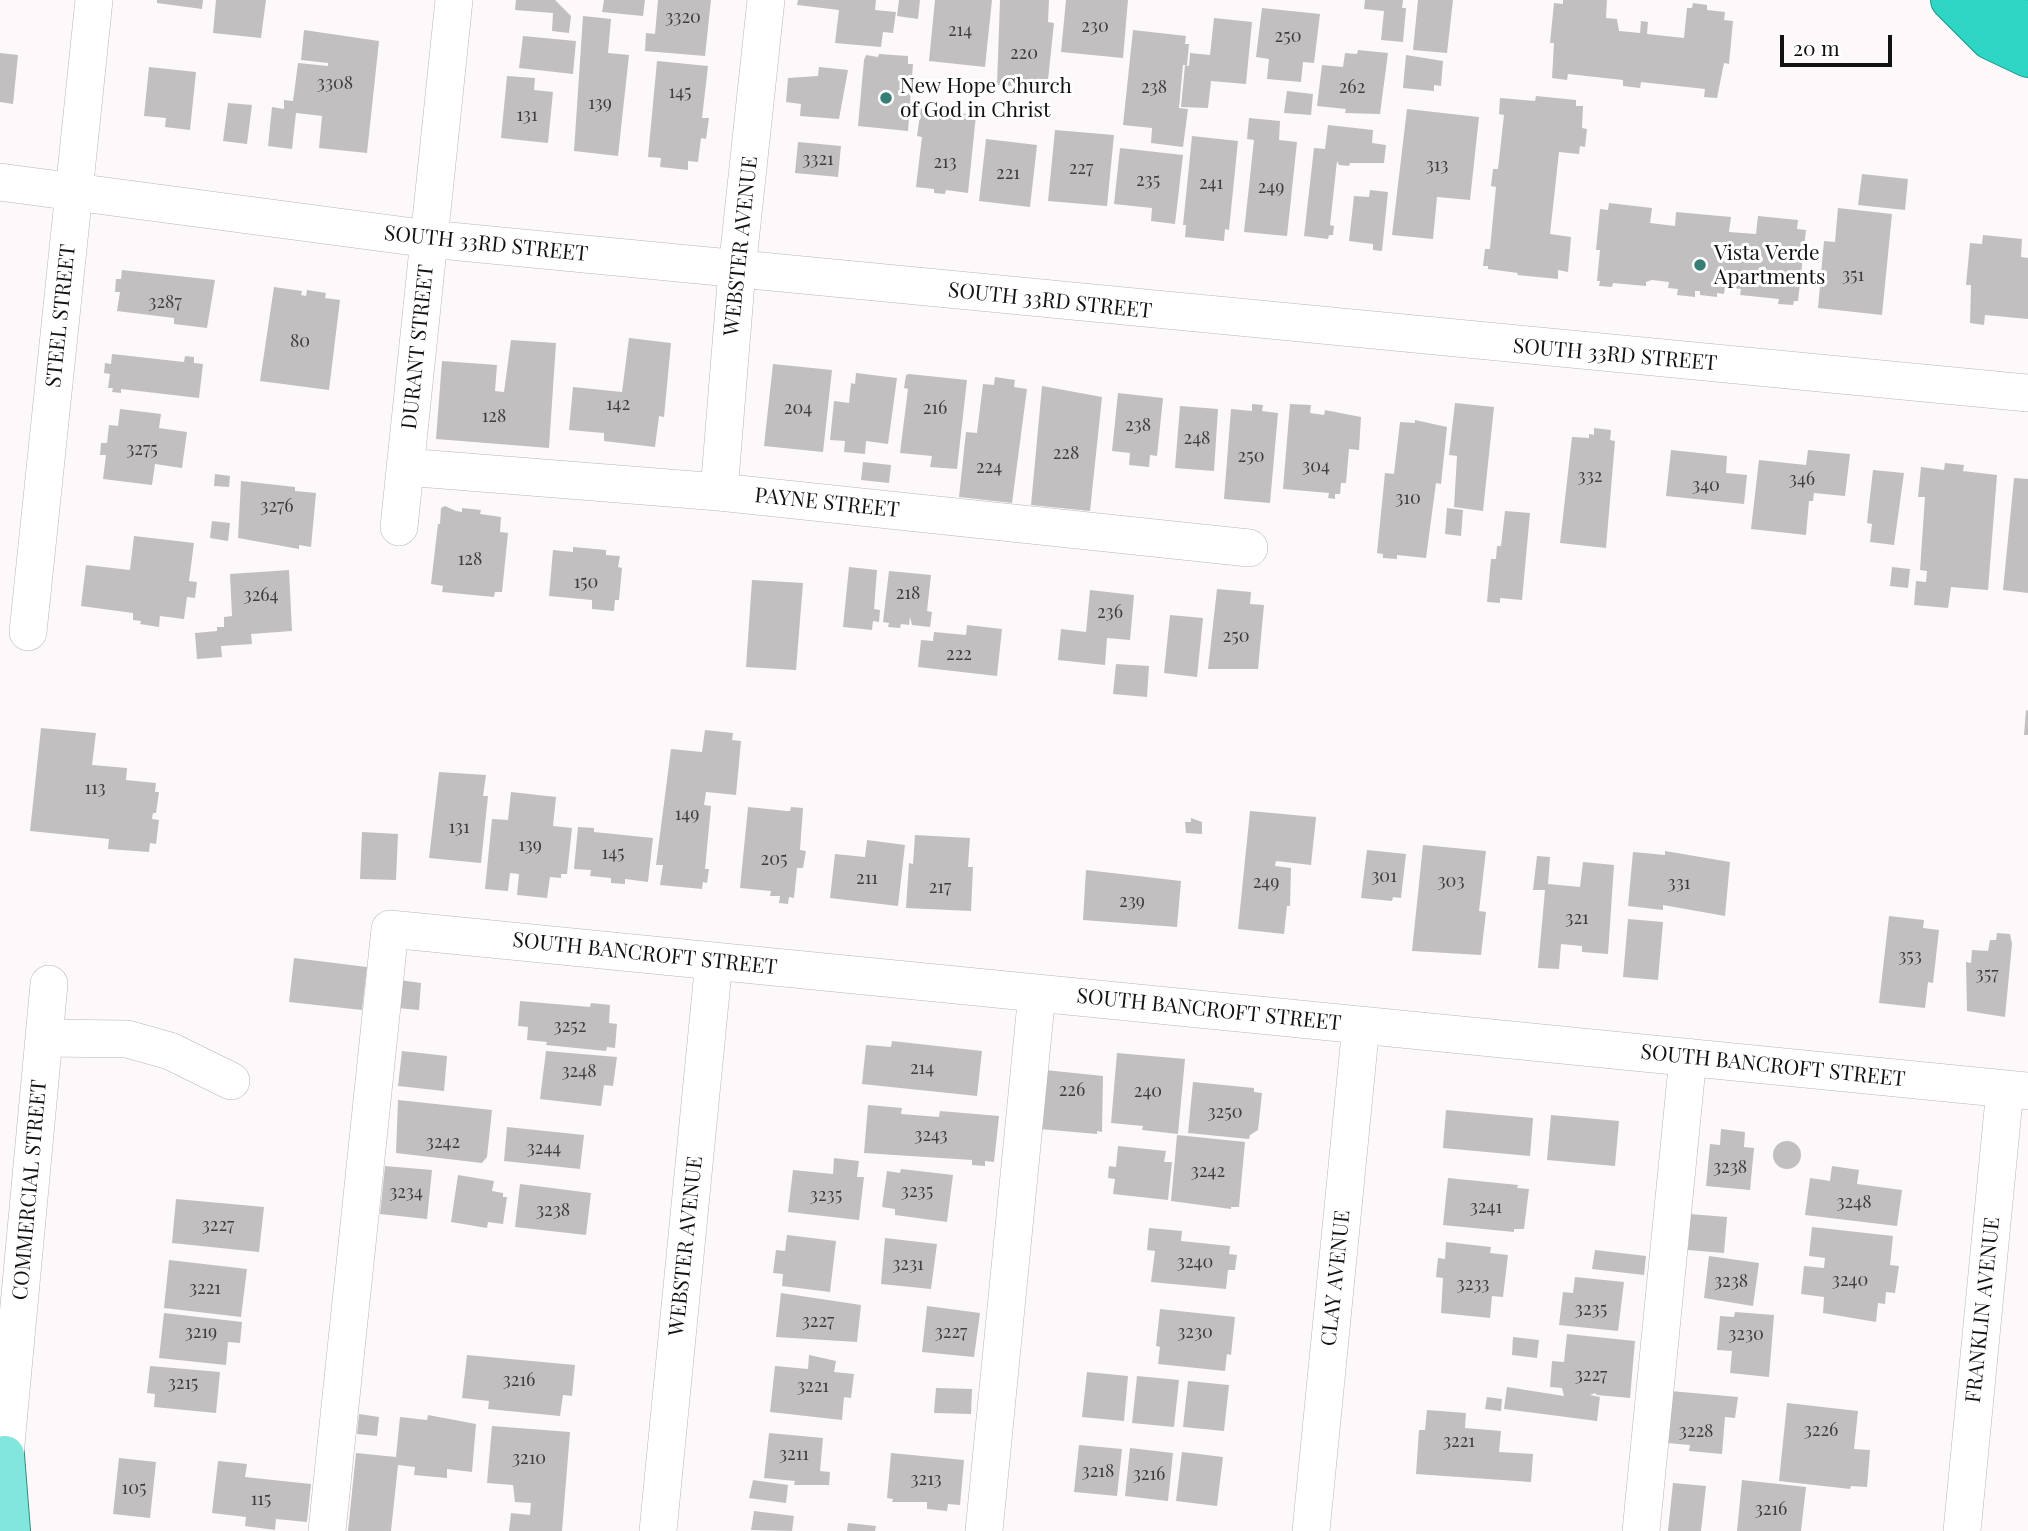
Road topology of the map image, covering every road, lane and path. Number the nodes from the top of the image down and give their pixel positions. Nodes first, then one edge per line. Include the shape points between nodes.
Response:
1 (94, 0) edge
2 (454, 0) edge
3 (766, 0) edge
4 (1950, 0) edge
5 (1986, 0) edge
6 (2028, 22) edge
7 (2028, 58) edge
8 (0, 182) edge
9 (75, 192) junction
10 (429, 239) junction
11 (737, 270) junction
12 (2028, 393) edge
13 (405, 467) junction
14 (719, 492) junction
15 (399, 527) dead end
16 (1249, 548) dead end
17 (28, 632) dead end
18 (713, 961) junction
19 (49, 984) dead end
20 (1037, 993) junction
21 (1361, 1025) junction
22 (44, 1038) junction
23 (1688, 1057) junction
24 (231, 1081) dead end
25 (2017, 1090) edge
26 (3, 1467) edge
27 (11, 1531) edge
28 (327, 1531) edge
29 (658, 1531) edge
30 (984, 1531) edge
31 (1311, 1531) edge
32 (1641, 1531) edge
33 (1962, 1531) edge

1 - 9 street, STEEL STREET
2 - 10 street, DURANT STREET
3 - 11 street, WEBSTER AVENUE
4 - 7 highway via 1990,40
5 - 6 highway
8 - 9 street, SOUTH 33RD STREET
9 - 10 street, SOUTH 33RD STREET
9 - 17 street, STEEL STREET
10 - 11 street, SOUTH 33RD STREET
10 - 13 street, DURANT STREET
11 - 12 street, SOUTH 33RD STREET
11 - 14 street, WEBSTER AVENUE
13 - 14 street, PAYNE STREET
13 - 15 street, DURANT STREET
14 - 16 street, PAYNE STREET
18 - 20 street, SOUTH BANCROFT STREET
18 - 28 street, SOUTH BANCROFT STREET via 390,929
18 - 29 street, WEBSTER AVENUE
19 - 22 street, COMMERCIAL STREET
20 - 21 street, SOUTH BANCROFT STREET
20 - 30 street
21 - 23 street, SOUTH BANCROFT STREET
21 - 31 street, CLAY AVENUE
22 - 24 street via 127,1039 170,1051
22 - 26 street, COMMERCIAL STREET
23 - 25 street, SOUTH BANCROFT STREET
23 - 32 street
25 - 33 street, FRANKLIN AVENUE
26 - 27 main road

